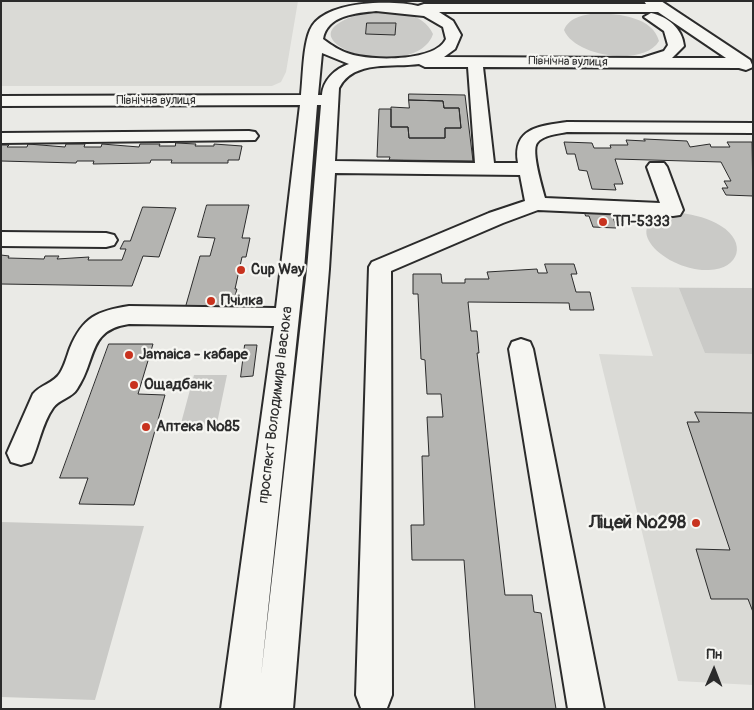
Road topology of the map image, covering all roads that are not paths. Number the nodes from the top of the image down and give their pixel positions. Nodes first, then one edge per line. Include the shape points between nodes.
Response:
1 (656, 4) edge
2 (404, 8) junction
3 (619, 8) junction
4 (315, 40) junction
5 (378, 62) junction
6 (407, 62) junction
7 (475, 62) junction
8 (638, 63) junction
9 (748, 66) edge
10 (310, 100) junction
11 (332, 100) junction
12 (1, 101) edge
13 (53, 101) junction
14 (753, 128) edge
15 (249, 136) dead end
16 (1, 138) edge
17 (31, 138) junction
18 (657, 166) dead end
19 (327, 167) junction
20 (485, 169) junction
21 (529, 169) junction
22 (536, 204) junction
23 (1, 239) edge
24 (106, 240) dead end
25 (286, 317) junction
26 (521, 349) dead end
27 (21, 453) dead end
28 (374, 695) dead end
29 (239, 709) edge
30 (275, 709) edge
31 (586, 709) edge

1 - 3 street, Північна вулиця
1 - 9 street
2 - 3 street, Північна вулиця
2 - 4 street via 362,8 338,14 318,28
2 - 6 street via 438,17 449,24 454,34 452,43 443,52
3 - 8 street, Північна вулиця via 658,20 676,37 676,46 669,54
4 - 5 street via 347,60
4 - 10 street
5 - 6 street
5 - 11 street via 352,68 334,79
6 - 7 street, Північна вулиця
7 - 8 street, Північна вулиця
7 - 20 street
8 - 9 street, Північна вулиця
10 - 11 street, Північна вулиця
10 - 13 street, Північна вулиця
10 - 25 street, проспект Володимира Івасюка
11 - 19 street, проспект Володимира Івасюка
12 - 13 street, Північна вулиця
13 - 17 street
14 - 21 street via 567,127 544,131 530,138 524,149
15 - 17 street
16 - 17 street
18 - 22 street via 673,210
19 - 20 street
19 - 30 street, проспект Володимира Івасюка
20 - 21 street
21 - 22 street
22 - 28 street via 380,267
23 - 24 street
25 - 27 street via 129,315 104,320 85,338 65,385 46,396
25 - 29 street, проспект Володимира Івасюка
26 - 31 street

